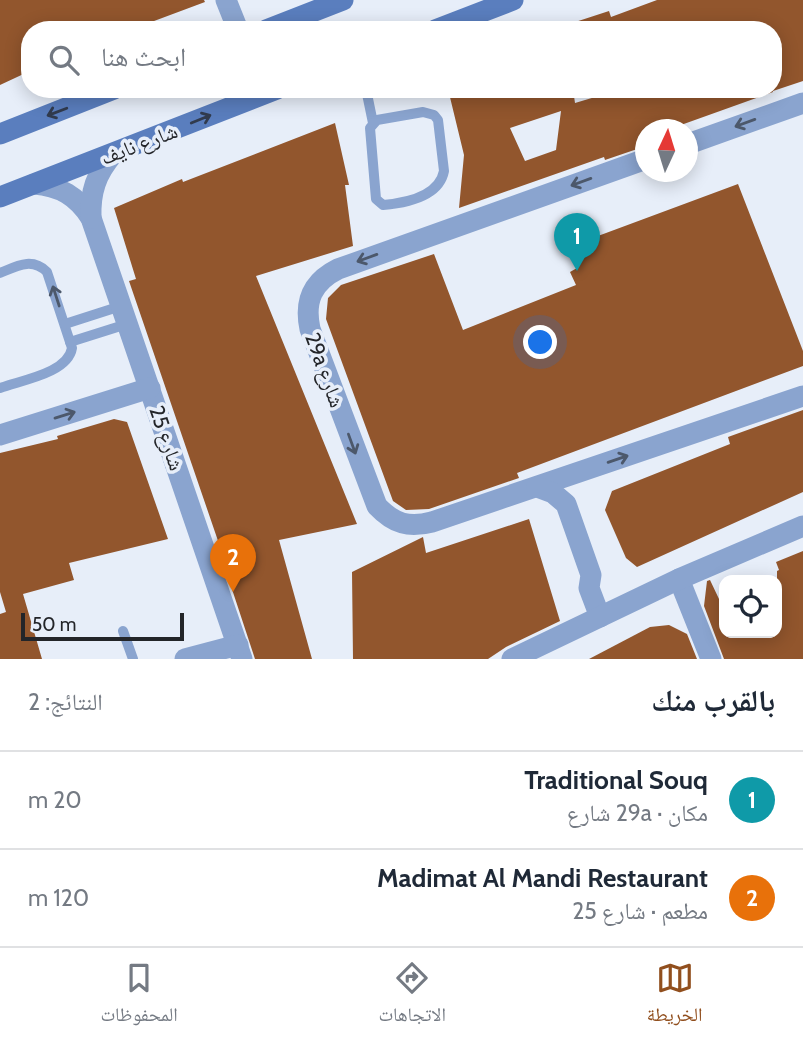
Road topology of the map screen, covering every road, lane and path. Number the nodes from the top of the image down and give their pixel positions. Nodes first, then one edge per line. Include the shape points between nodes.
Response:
1 (226, 0) edge
2 (343, 0) edge
3 (513, 0) edge
4 (234, 21) edge
5 (289, 21) edge
6 (458, 21) edge
7 (91, 98) edge
8 (254, 98) edge
9 (368, 98) edge
10 (803, 103) edge
11 (373, 123) junction
12 (0, 134) edge
13 (698, 140) edge
14 (113, 154) junction
15 (635, 163) edge
16 (34, 184) junction
17 (0, 197) edge
18 (91, 218) junction
19 (0, 273) edge
20 (124, 315) junction
21 (65, 324) junction
22 (71, 342) junction
23 (0, 388) edge
24 (150, 388) junction
25 (803, 396) edge
26 (0, 435) edge
27 (578, 473) junction
28 (537, 487) junction
29 (566, 504) junction
30 (803, 526) edge
31 (679, 579) junction
32 (606, 613) junction
33 (123, 631) dead end
34 (240, 652) edge
35 (133, 659) edge
36 (185, 659) edge
37 (512, 659) edge
38 (711, 659) edge

1 - 4 street
2 - 5 main road
3 - 6 main road
7 -> 12 main road
14 -> 8 main road, شارع نايف
9 - 11 lane
10 -> 13 street
11 - 11 lane via 369,133 379,202 387,205 422,196 438,186 444,171 440,126 434,116 423,112
14 - 16 main road, شارع نايف
14 - 18 street, شارع 25 via 92,190
15 -> 28 street, 29a شارع via 338,269 314,286 308,300 307,315 319,354 370,493 388,517 417,526
16 - 17 main road, شارع نايف
16 - 18 street, شارع 25 via 61,189
18 - 20 street, شارع 25
21 -> 19 lane via 42,267 28,263
20 - 21 lane
20 - 22 lane
20 - 24 street, شارع 25
21 - 22 lane
22 - 23 lane via 71,355 62,366
26 -> 24 street
24 - 34 street, شارع 25
27 -> 25 street, 29a شارع
27 - 28 street, 29a شارع
27 - 29 street
28 - 29 street
29 - 32 street via 591,575 589,588
30 - 31 street
31 - 32 street
31 - 38 street
32 - 37 street
33 - 35 lane
34 - 36 street

